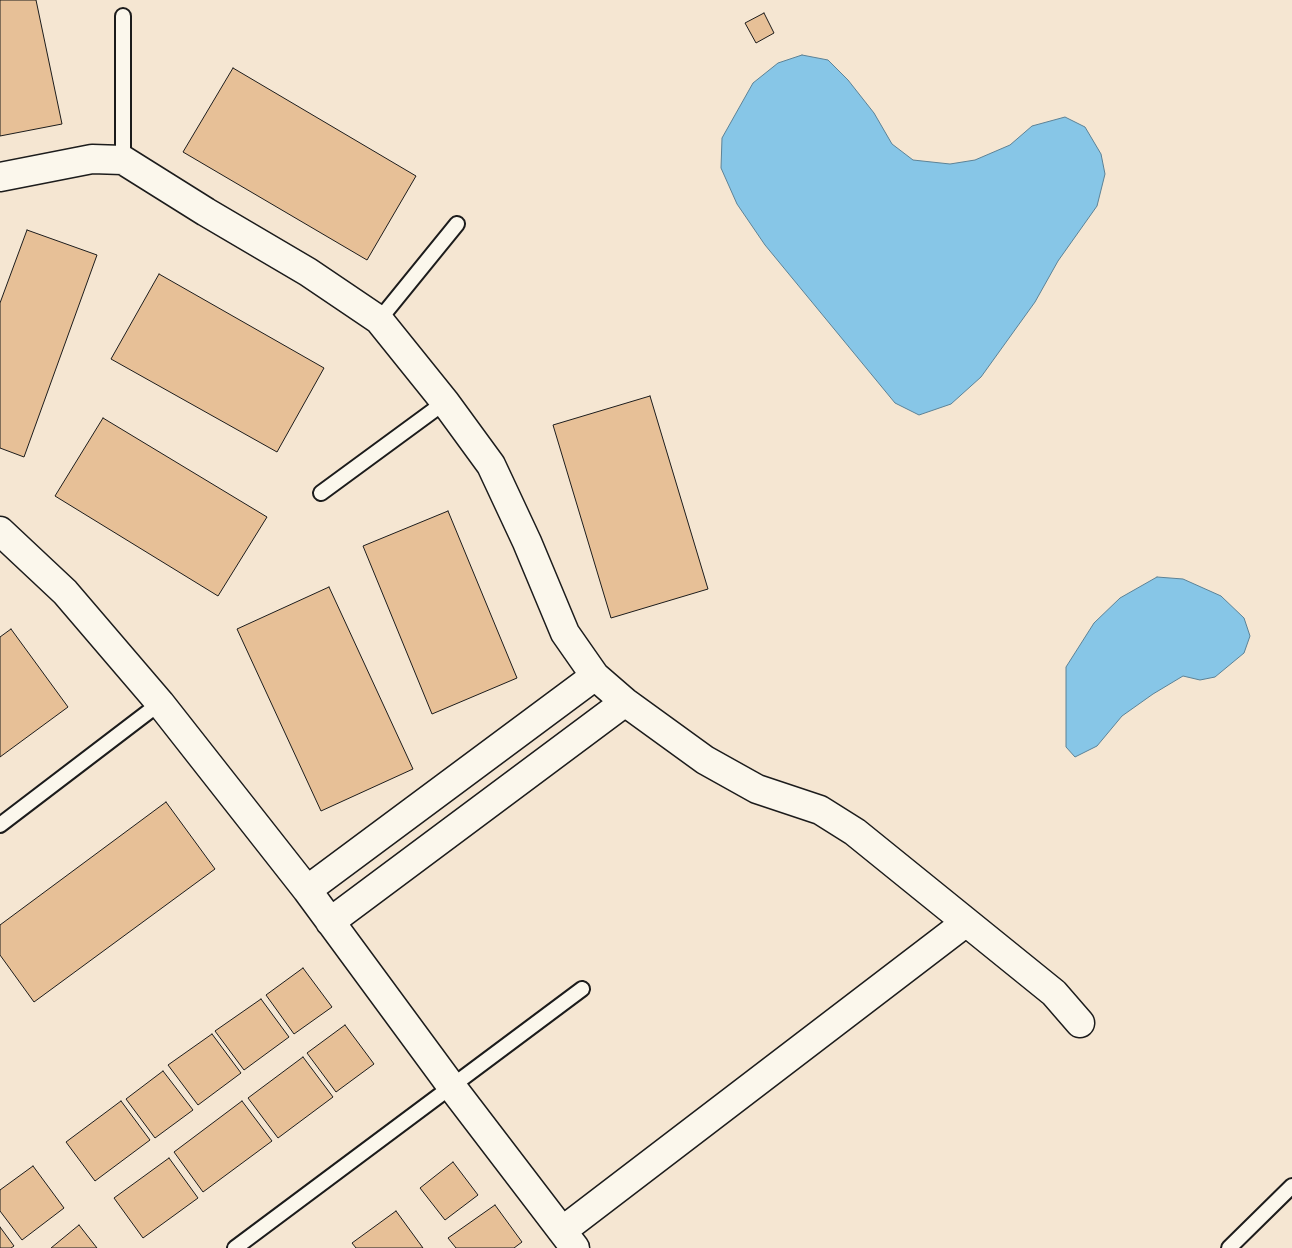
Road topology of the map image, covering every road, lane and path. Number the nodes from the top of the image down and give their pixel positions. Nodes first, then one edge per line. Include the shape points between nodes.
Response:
1 (123, 16) dead end
2 (123, 160) junction
3 (0, 177) edge
4 (457, 224) dead end
5 (379, 320) junction
6 (445, 402) junction
7 (321, 493) dead end
8 (0, 531) edge
9 (595, 676) junction
10 (160, 702) junction
11 (625, 702) junction
12 (0, 825) edge
13 (307, 890) junction
14 (330, 922) junction
15 (966, 923) junction
16 (582, 989) dead end
17 (1080, 1023) dead end
18 (452, 1087) junction
19 (1292, 1186) edge
20 (568, 1240) edge
21 (235, 1248) edge
22 (1229, 1248) edge

1 - 2 lane
2 - 3 street via 92,159
2 - 5 street via 308,272
4 - 5 lane
5 - 6 street
6 - 7 lane
6 - 9 street via 490,465 565,633
8 - 10 street via 65,592
9 - 11 street
9 - 13 street
10 - 12 lane
10 - 13 street
11 - 14 street
11 - 15 street via 705,760 757,788 820,810 855,832
13 - 14 street
14 - 18 street
15 - 17 street via 1054,993
15 - 20 street
16 - 18 lane
18 - 20 street
18 - 21 lane
19 - 22 lane

